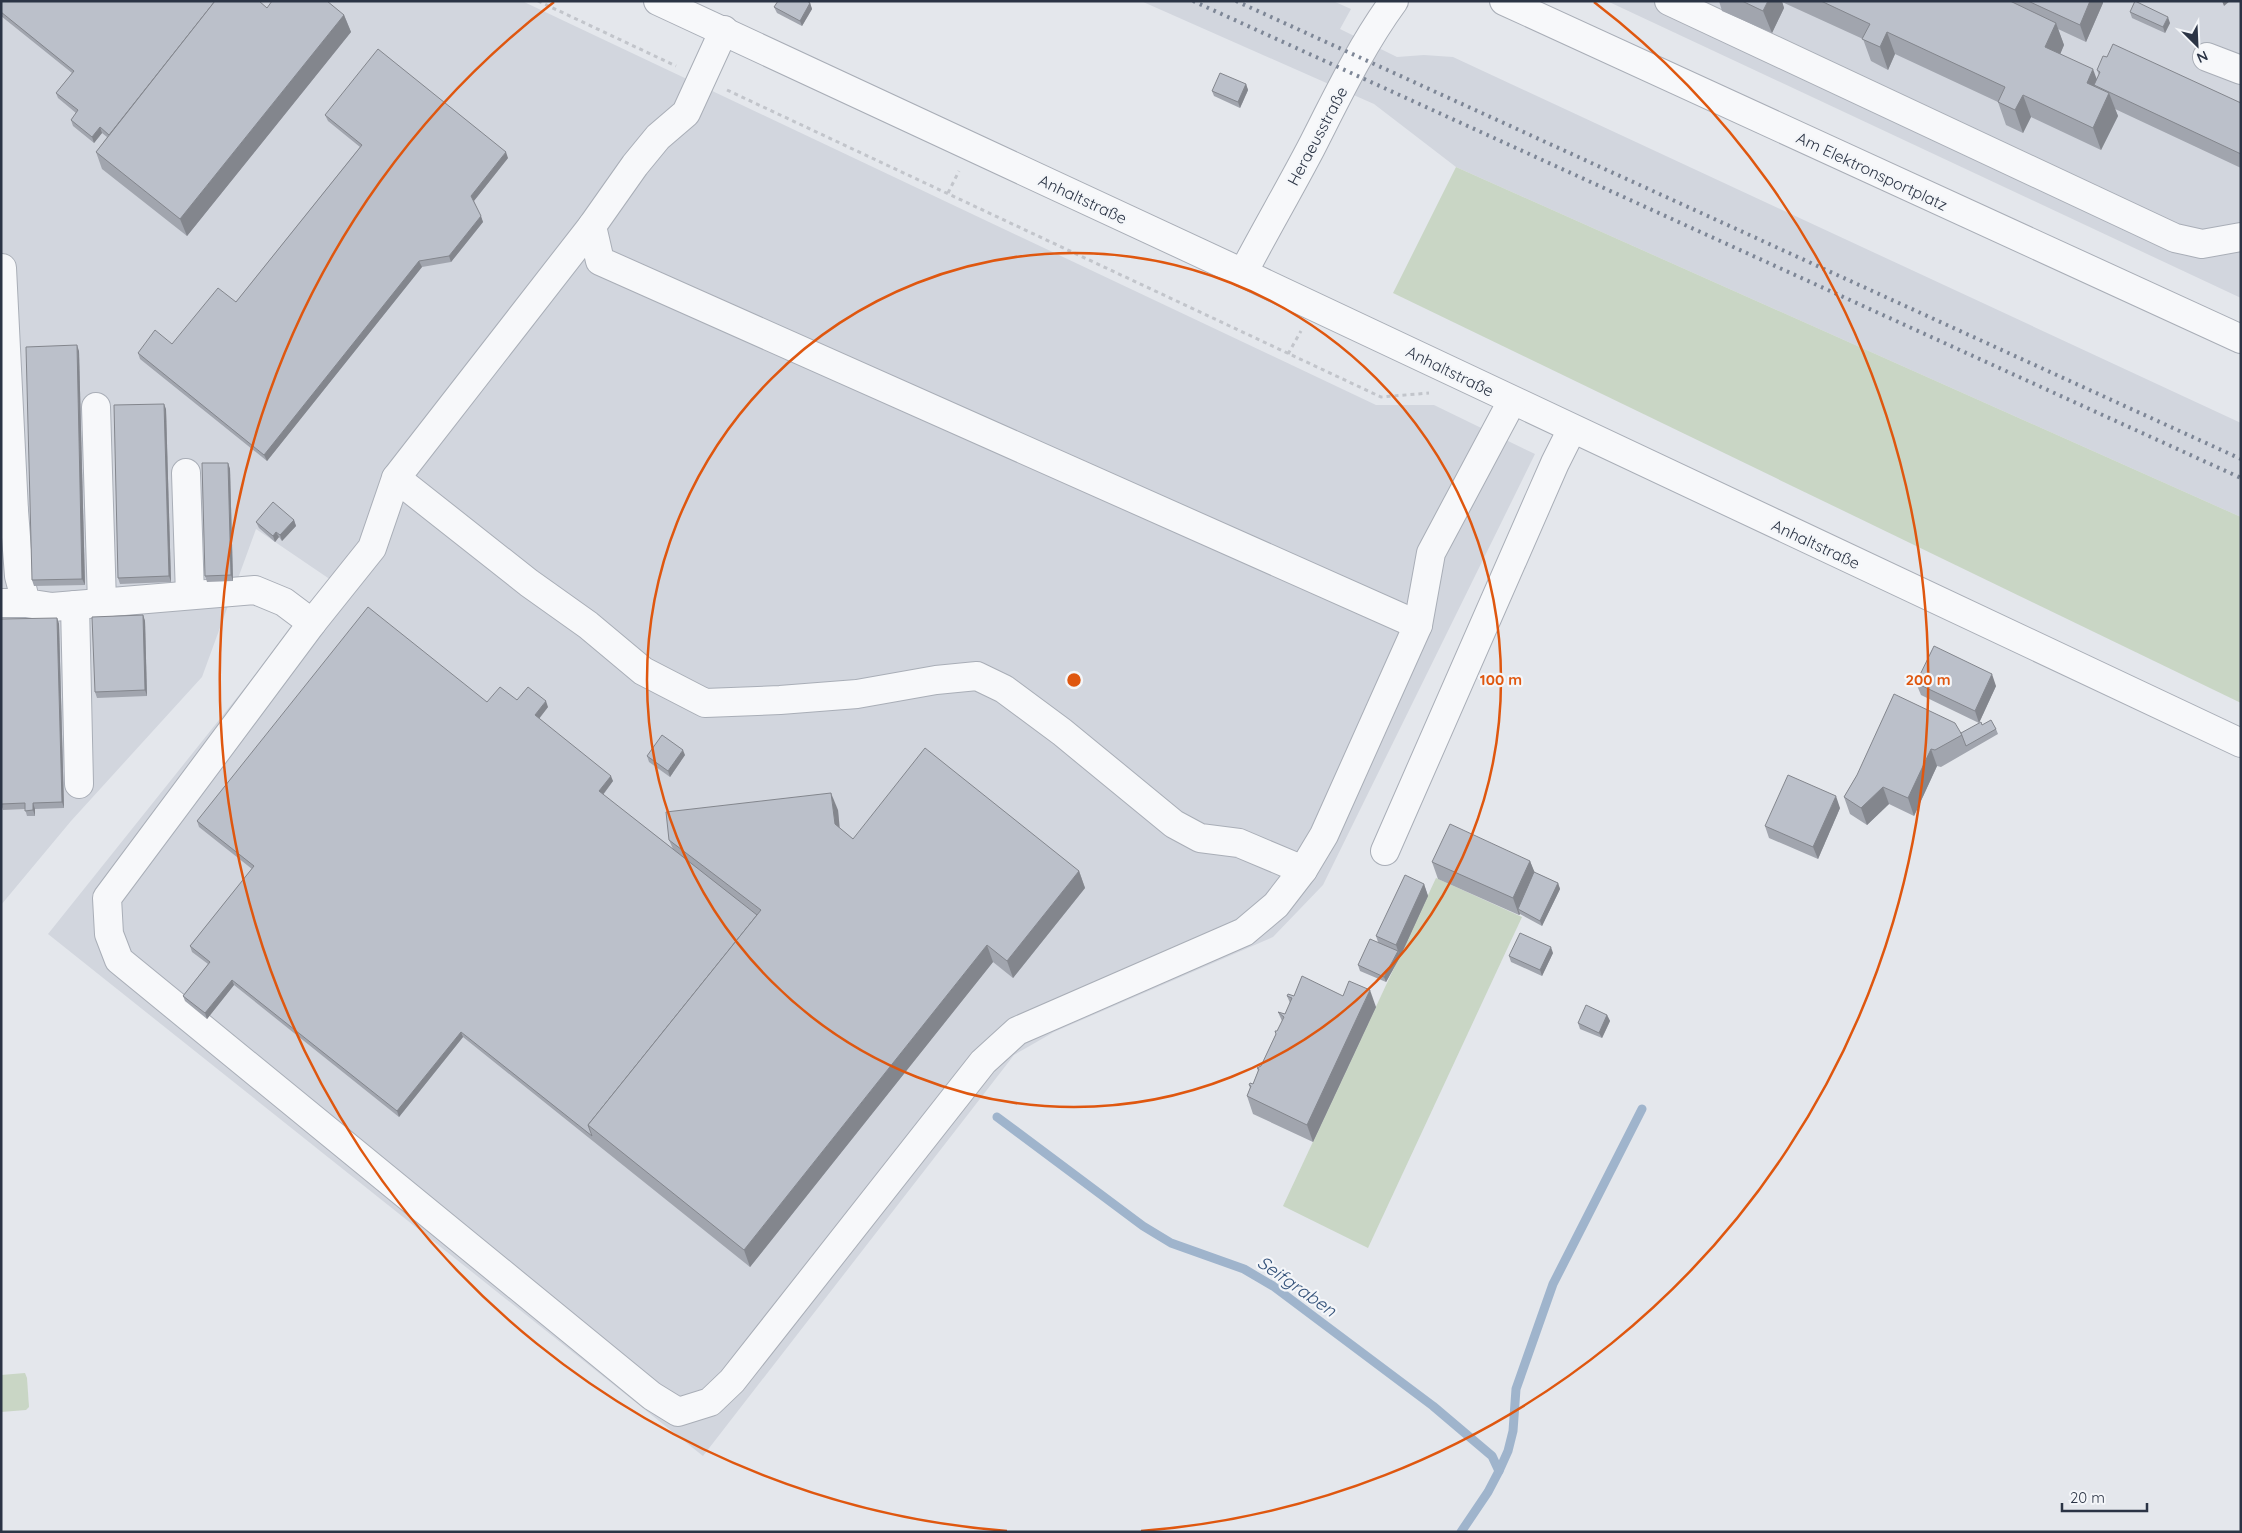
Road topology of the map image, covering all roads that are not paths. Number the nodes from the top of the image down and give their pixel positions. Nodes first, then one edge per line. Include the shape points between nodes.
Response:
1 (658, 1) edge
2 (1394, 1) edge
3 (1504, 1) edge
4 (1669, 1) edge
5 (724, 30) junction
6 (2207, 57) dead end
7 (2241, 70) edge
8 (592, 226) junction
9 (2241, 237) edge
10 (2, 268) edge
11 (1242, 273) junction
12 (2241, 339) edge
13 (1512, 401) junction
14 (96, 407) dead end
15 (1572, 429) junction
16 (186, 473) dead end
17 (396, 478) junction
18 (8, 511) edge
19 (190, 595) junction
20 (14, 603) edge
21 (102, 603) junction
22 (75, 605) junction
23 (312, 623) junction
24 (1418, 625) junction
25 (2241, 743) edge
26 (79, 784) dead end
27 (1385, 851) dead end
28 (1303, 870) junction

1 - 5 street, Anhaltstraße
2 - 11 street, Heraeusstraße
3 - 12 street, Am Elektronsportplatz
4 - 9 street via 2175,238 2202,244
5 - 8 street via 686,113 658,137
5 - 11 street, Anhaltstraße
6 - 7 street
8 - 17 street
8 - 24 street via 600,261
10 - 18 street
11 - 13 street, Anhaltstraße
13 - 15 street, Anhaltstraße
13 - 24 street via 1431,553
14 - 21 street
15 - 25 street, Anhaltstraße
15 - 27 street
16 - 19 street
17 - 23 street via 372,548
17 - 28 street via 643,671 705,702 857,694 977,676 1004,688 1174,824 1200,838 1239,842
18 - 20 street via 19,576
19 - 21 street
19 - 23 street via 254,590 284,602
20 - 22 street via 52,607
21 - 22 street
22 - 26 street
23 - 28 street via 107,898 110,934 119,960 652,1396 678,1412 710,1402 732,1381 983,1062 1017,1031 1244,932 1276,905
24 - 28 street via 1324,835

